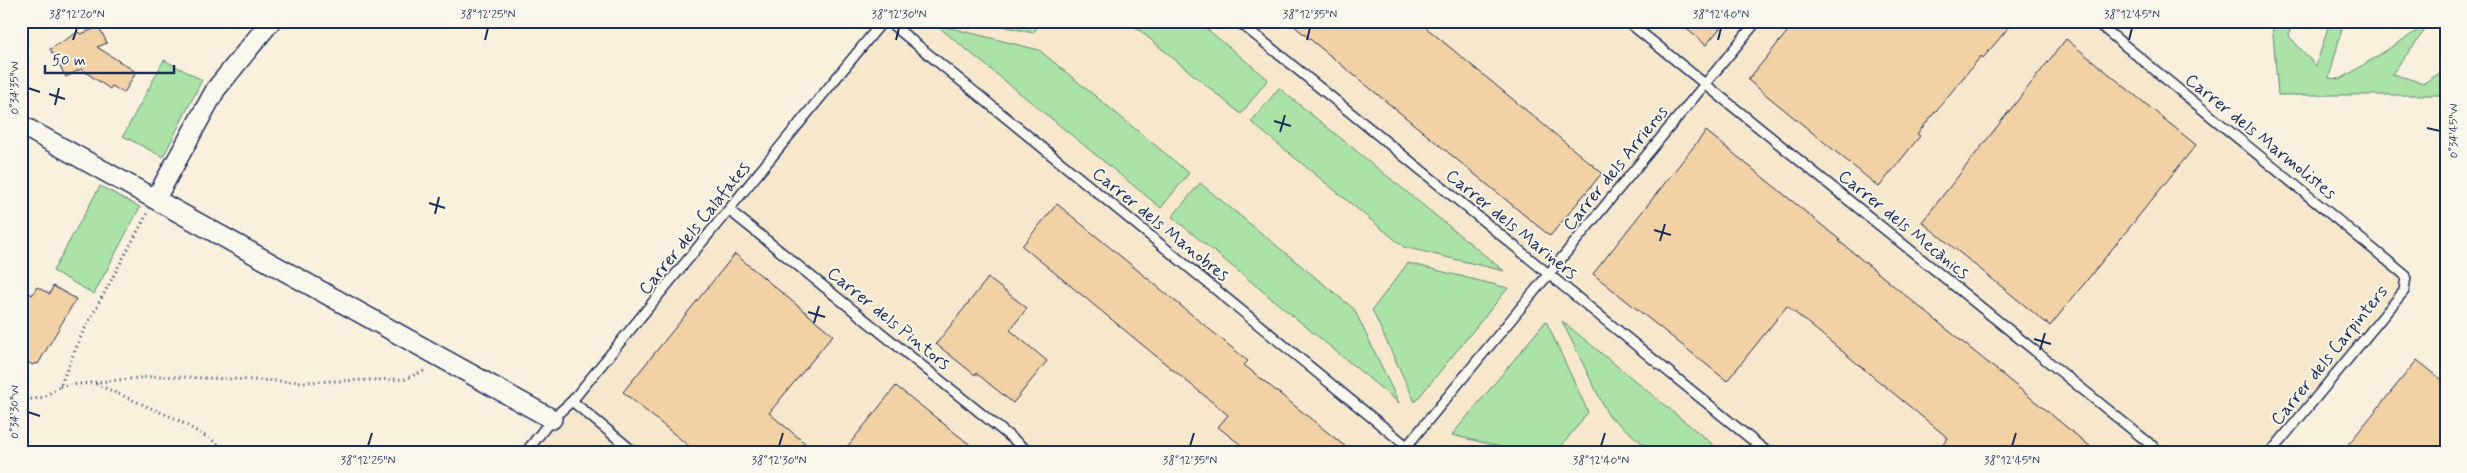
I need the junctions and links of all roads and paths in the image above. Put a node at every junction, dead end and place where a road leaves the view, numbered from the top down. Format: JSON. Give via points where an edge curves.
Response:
{"nodes":[{"id":1,"x":271,"y":21,"type":"edge"},
{"id":2,"x":883,"y":21,"type":"edge"},
{"id":3,"x":888,"y":21,"type":"edge"},
{"id":4,"x":1238,"y":21,"type":"edge"},
{"id":5,"x":1627,"y":21,"type":"edge"},
{"id":6,"x":1757,"y":21,"type":"edge"},
{"id":7,"x":2095,"y":21,"type":"edge"},
{"id":8,"x":1705,"y":84,"type":"junction"},
{"id":9,"x":21,"y":125,"type":"edge"},
{"id":10,"x":156,"y":198,"type":"junction"},
{"id":11,"x":729,"y":210,"type":"junction"},
{"id":12,"x":1548,"y":275,"type":"junction"},
{"id":13,"x":2406,"y":276,"type":"joint"},
{"id":14,"x":448,"y":360,"type":"junction"},
{"id":15,"x":95,"y":383,"type":"junction"},
{"id":16,"x":60,"y":386,"type":"junction"},
{"id":17,"x":21,"y":401,"type":"edge"},
{"id":18,"x":572,"y":401,"type":"junction"},
{"id":19,"x":552,"y":419,"type":"junction"},
{"id":20,"x":1408,"y":450,"type":"edge"},
{"id":21,"x":232,"y":452,"type":"edge"},
{"id":22,"x":526,"y":452,"type":"edge"},
{"id":23,"x":634,"y":452,"type":"edge"},
{"id":24,"x":1029,"y":452,"type":"edge"},
{"id":25,"x":1767,"y":452,"type":"edge"},
{"id":26,"x":2160,"y":452,"type":"edge"},
{"id":27,"x":2271,"y":452,"type":"edge"}],
"edges":[{"from":1,"to":10,"type":"street","via":[[216,90]]},
{"from":2,"to":11,"type":"lane","name":"Carrer dels Calafates"},
{"from":3,"to":20,"type":"lane","name":"Carrer dels Manobres"},
{"from":4,"to":12,"type":"lane","name":"Carrer dels Mariners"},
{"from":5,"to":8,"type":"lane","name":"Carrer dels Mecànics"},
{"from":6,"to":8,"type":"lane","name":"Carrer dels Arrieros"},
{"from":7,"to":13,"type":"lane","name":"Carrer dels Marmolistes"},
{"from":8,"to":12,"type":"lane","name":"Carrer dels Arrieros"},
{"from":8,"to":26,"type":"lane","name":"Carrer dels Mecànics"},
{"from":9,"to":10,"type":"street"},
{"from":10,"to":14,"type":"street"},
{"from":10,"to":16,"type":"path","via":[[81,336]]},
{"from":11,"to":18,"type":"lane","name":"Carrer dels Calafates"},
{"from":11,"to":24,"type":"lane","name":"Carrer dels Pintors"},
{"from":12,"to":20,"type":"lane","name":"Carrer dels Arrieros"},
{"from":12,"to":25,"type":"lane","name":"Carrer dels Mariners"},
{"from":13,"to":27,"type":"lane","name":"Carrer dels Carpinters","via":[[2404,291]]},
{"from":14,"to":15,"type":"path","via":[[405,379],[304,382],[158,376]]},
{"from":14,"to":19,"type":"street"},
{"from":15,"to":16,"type":"path"},
{"from":15,"to":21,"type":"path","via":[[176,419]]},
{"from":16,"to":17,"type":"path","via":[[44,397]]},
{"from":18,"to":19,"type":"lane","name":"Carrer dels Calafates"},
{"from":18,"to":23,"type":"lane"},
{"from":19,"to":22,"type":"lane","name":"Carrer dels Calafates"}]}
